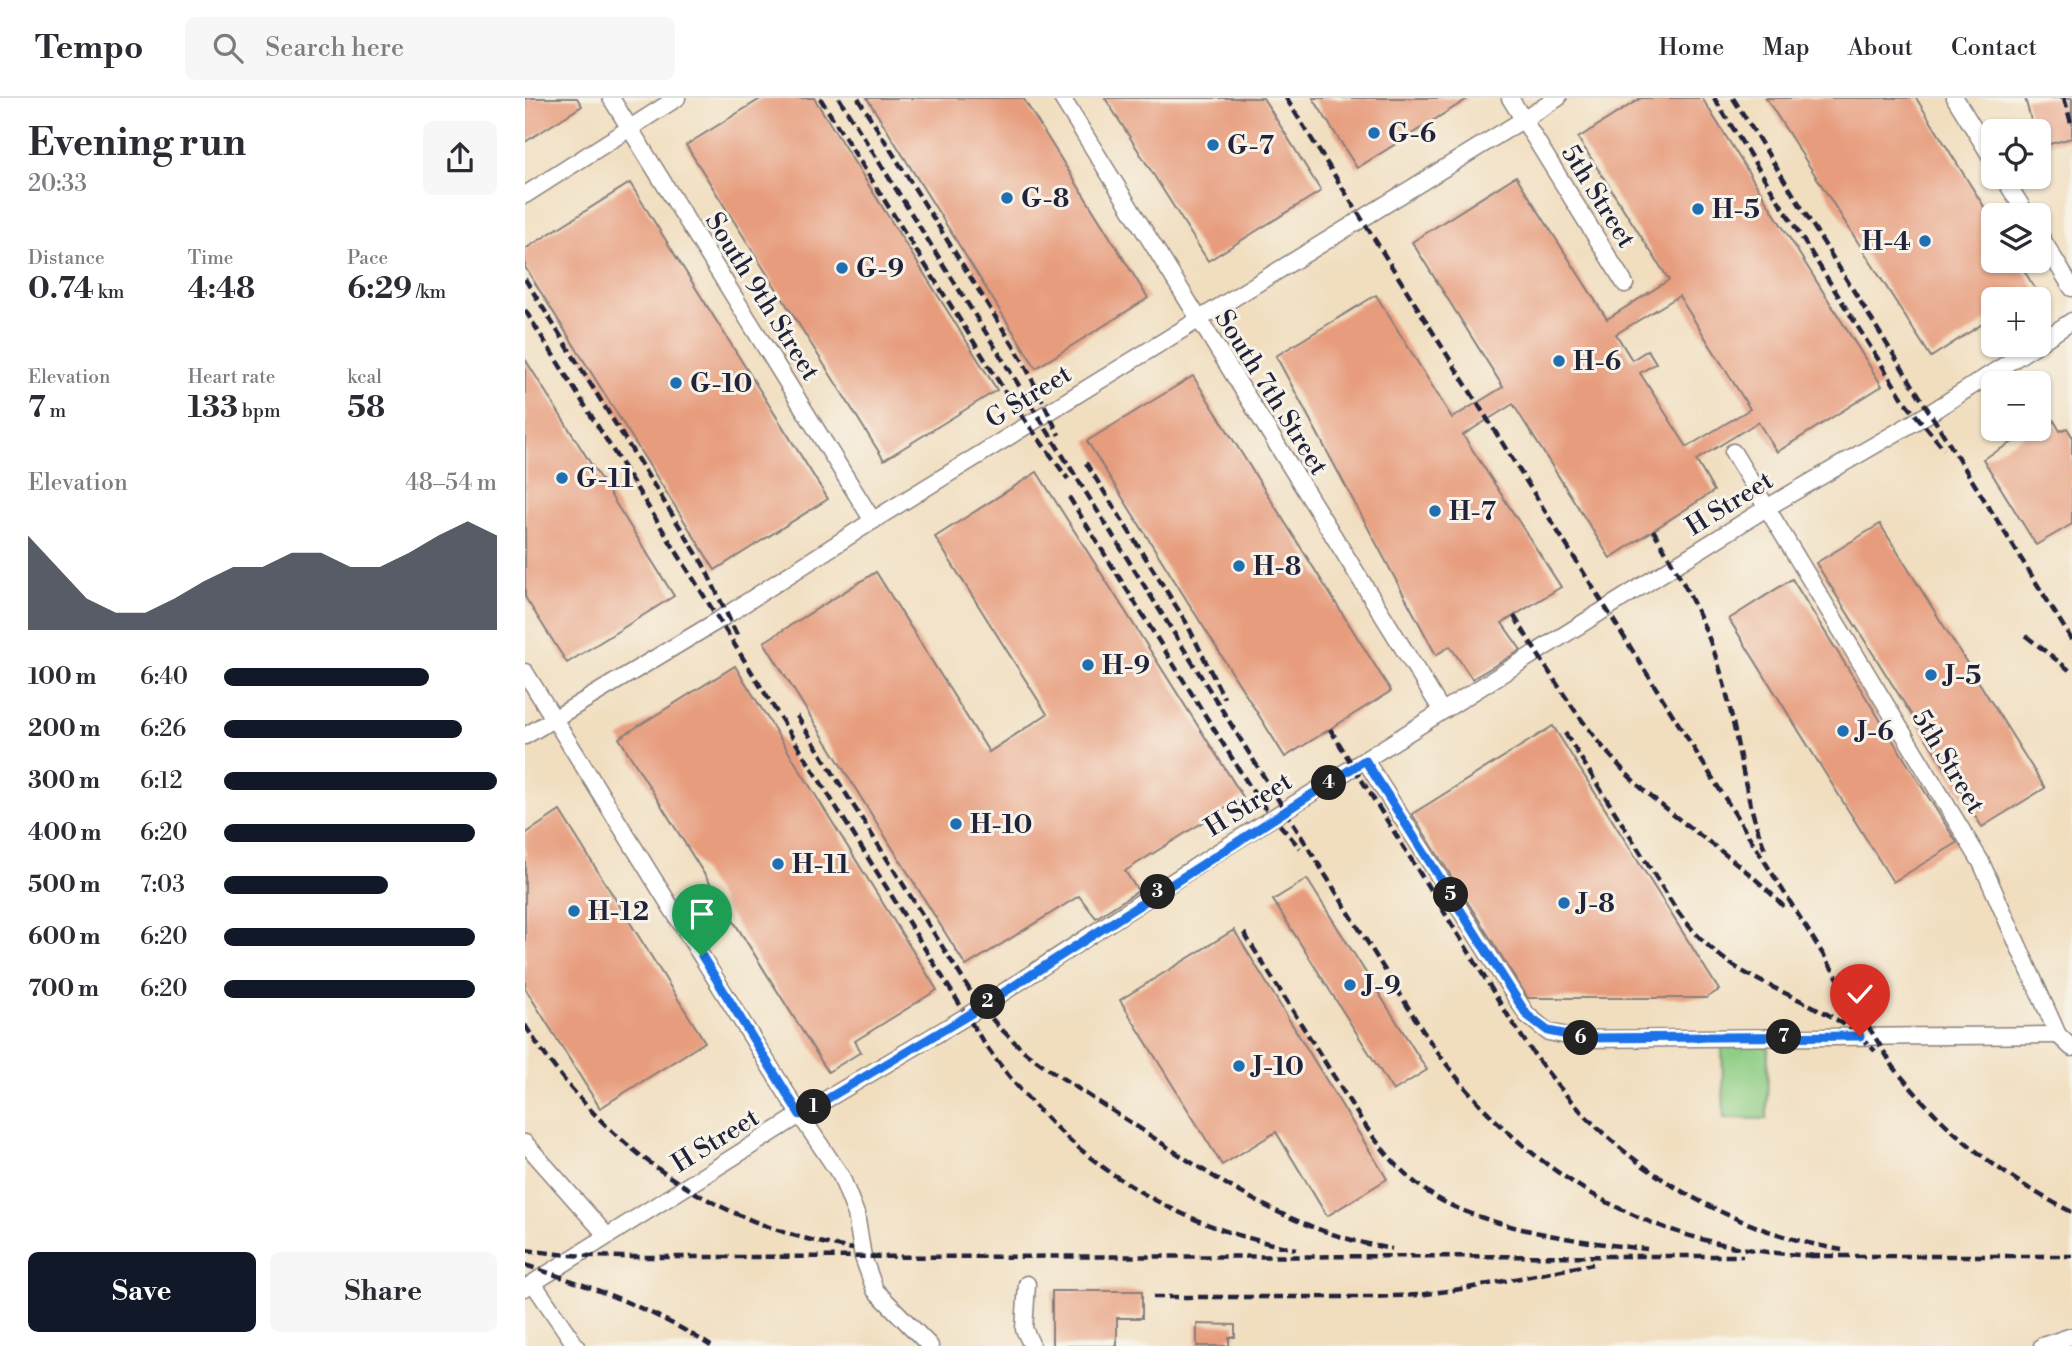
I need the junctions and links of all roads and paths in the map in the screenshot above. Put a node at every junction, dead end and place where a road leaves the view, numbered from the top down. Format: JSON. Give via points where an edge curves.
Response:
{"nodes":[{"id":1,"x":611,"y":98,"type":"edge"},
{"id":2,"x":677,"y":98,"type":"edge"},
{"id":3,"x":1062,"y":98,"type":"edge"},
{"id":4,"x":1510,"y":98,"type":"edge"},
{"id":5,"x":1558,"y":98,"type":"edge"},
{"id":6,"x":1955,"y":98,"type":"edge"},
{"id":7,"x":1523,"y":119,"type":"junction"},
{"id":8,"x":629,"y":127,"type":"junction"},
{"id":9,"x":1981,"y":140,"type":"edge"},
{"id":10,"x":525,"y":195,"type":"edge"},
{"id":11,"x":2051,"y":254,"type":"edge"},
{"id":12,"x":1625,"y":284,"type":"dead end"},
{"id":13,"x":2072,"y":288,"type":"edge"},
{"id":14,"x":1199,"y":319,"type":"junction"},
{"id":15,"x":2072,"y":321,"type":"edge"},
{"id":16,"x":2051,"y":335,"type":"edge"},
{"id":17,"x":2017,"y":357,"type":"edge"},
{"id":18,"x":1734,"y":452,"type":"dead end"},
{"id":19,"x":1768,"y":507,"type":"junction"},
{"id":20,"x":873,"y":521,"type":"junction"},
{"id":21,"x":525,"y":672,"type":"edge"},
{"id":22,"x":1442,"y":711,"type":"junction"},
{"id":23,"x":554,"y":718,"type":"junction"},
{"id":24,"x":525,"y":736,"type":"edge"},
{"id":25,"x":1365,"y":760,"type":"junction"},
{"id":26,"x":2058,"y":1035,"type":"junction"},
{"id":27,"x":2072,"y":1048,"type":"edge"},
{"id":28,"x":800,"y":1115,"type":"junction"},
{"id":29,"x":525,"y":1143,"type":"edge"},
{"id":30,"x":607,"y":1236,"type":"junction"},
{"id":31,"x":1027,"y":1284,"type":"dead end"},
{"id":32,"x":529,"y":1285,"type":"edge"},
{"id":33,"x":2072,"y":1336,"type":"edge"},
{"id":34,"x":576,"y":1346,"type":"edge"},
{"id":35,"x":930,"y":1346,"type":"edge"},
{"id":36,"x":1032,"y":1346,"type":"edge"},
{"id":37,"x":2042,"y":1346,"type":"edge"}],
"edges":[{"from":1,"to":8,"type":"lane","name":"South 9th Street"},
{"from":2,"to":8,"type":"lane"},
{"from":3,"to":14,"type":"lane","name":"South 7th Street"},
{"from":4,"to":7,"type":"lane","name":"5th Street"},
{"from":5,"to":7,"type":"lane","name":"G Street"},
{"from":6,"to":9,"type":"lane"},
{"from":7,"to":12,"type":"lane","name":"5th Street"},
{"from":7,"to":14,"type":"lane","name":"G Street"},
{"from":8,"to":10,"type":"lane"},
{"from":8,"to":20,"type":"lane","name":"South 9th Street"},
{"from":11,"to":13,"type":"lane"},
{"from":14,"to":20,"type":"lane","name":"G Street"},
{"from":14,"to":22,"type":"lane","name":"South 7th Street"},
{"from":15,"to":16,"type":"lane","name":"H Street"},
{"from":17,"to":19,"type":"lane","name":"H Street"},
{"from":18,"to":19,"type":"lane","name":"5th Street"},
{"from":19,"to":22,"type":"lane","name":"H Street"},
{"from":19,"to":26,"type":"lane","name":"5th Street","via":[[1981,862]]},
{"from":20,"to":23,"type":"lane","name":"G Street"},
{"from":21,"to":23,"type":"lane"},
{"from":22,"to":25,"type":"lane","name":"H Street"},
{"from":23,"to":24,"type":"lane","name":"G Street"},
{"from":23,"to":28,"type":"lane"},
{"from":25,"to":26,"type":"lane","via":[[1527,1015],[1548,1031],[1583,1038]]},
{"from":25,"to":28,"type":"lane","name":"H Street","via":[[967,1016]]},
{"from":26,"to":27,"type":"lane","name":"5th Street"},
{"from":28,"to":30,"type":"lane","name":"H Street"},
{"from":28,"to":35,"type":"lane","via":[[841,1176],[856,1214],[875,1290]]},
{"from":29,"to":30,"type":"lane"},
{"from":30,"to":32,"type":"lane","name":"H Street"},
{"from":31,"to":36,"type":"lane","via":[[1024,1329]]},
{"from":32,"to":34,"type":"lane"},
{"from":33,"to":37,"type":"lane"}]}
